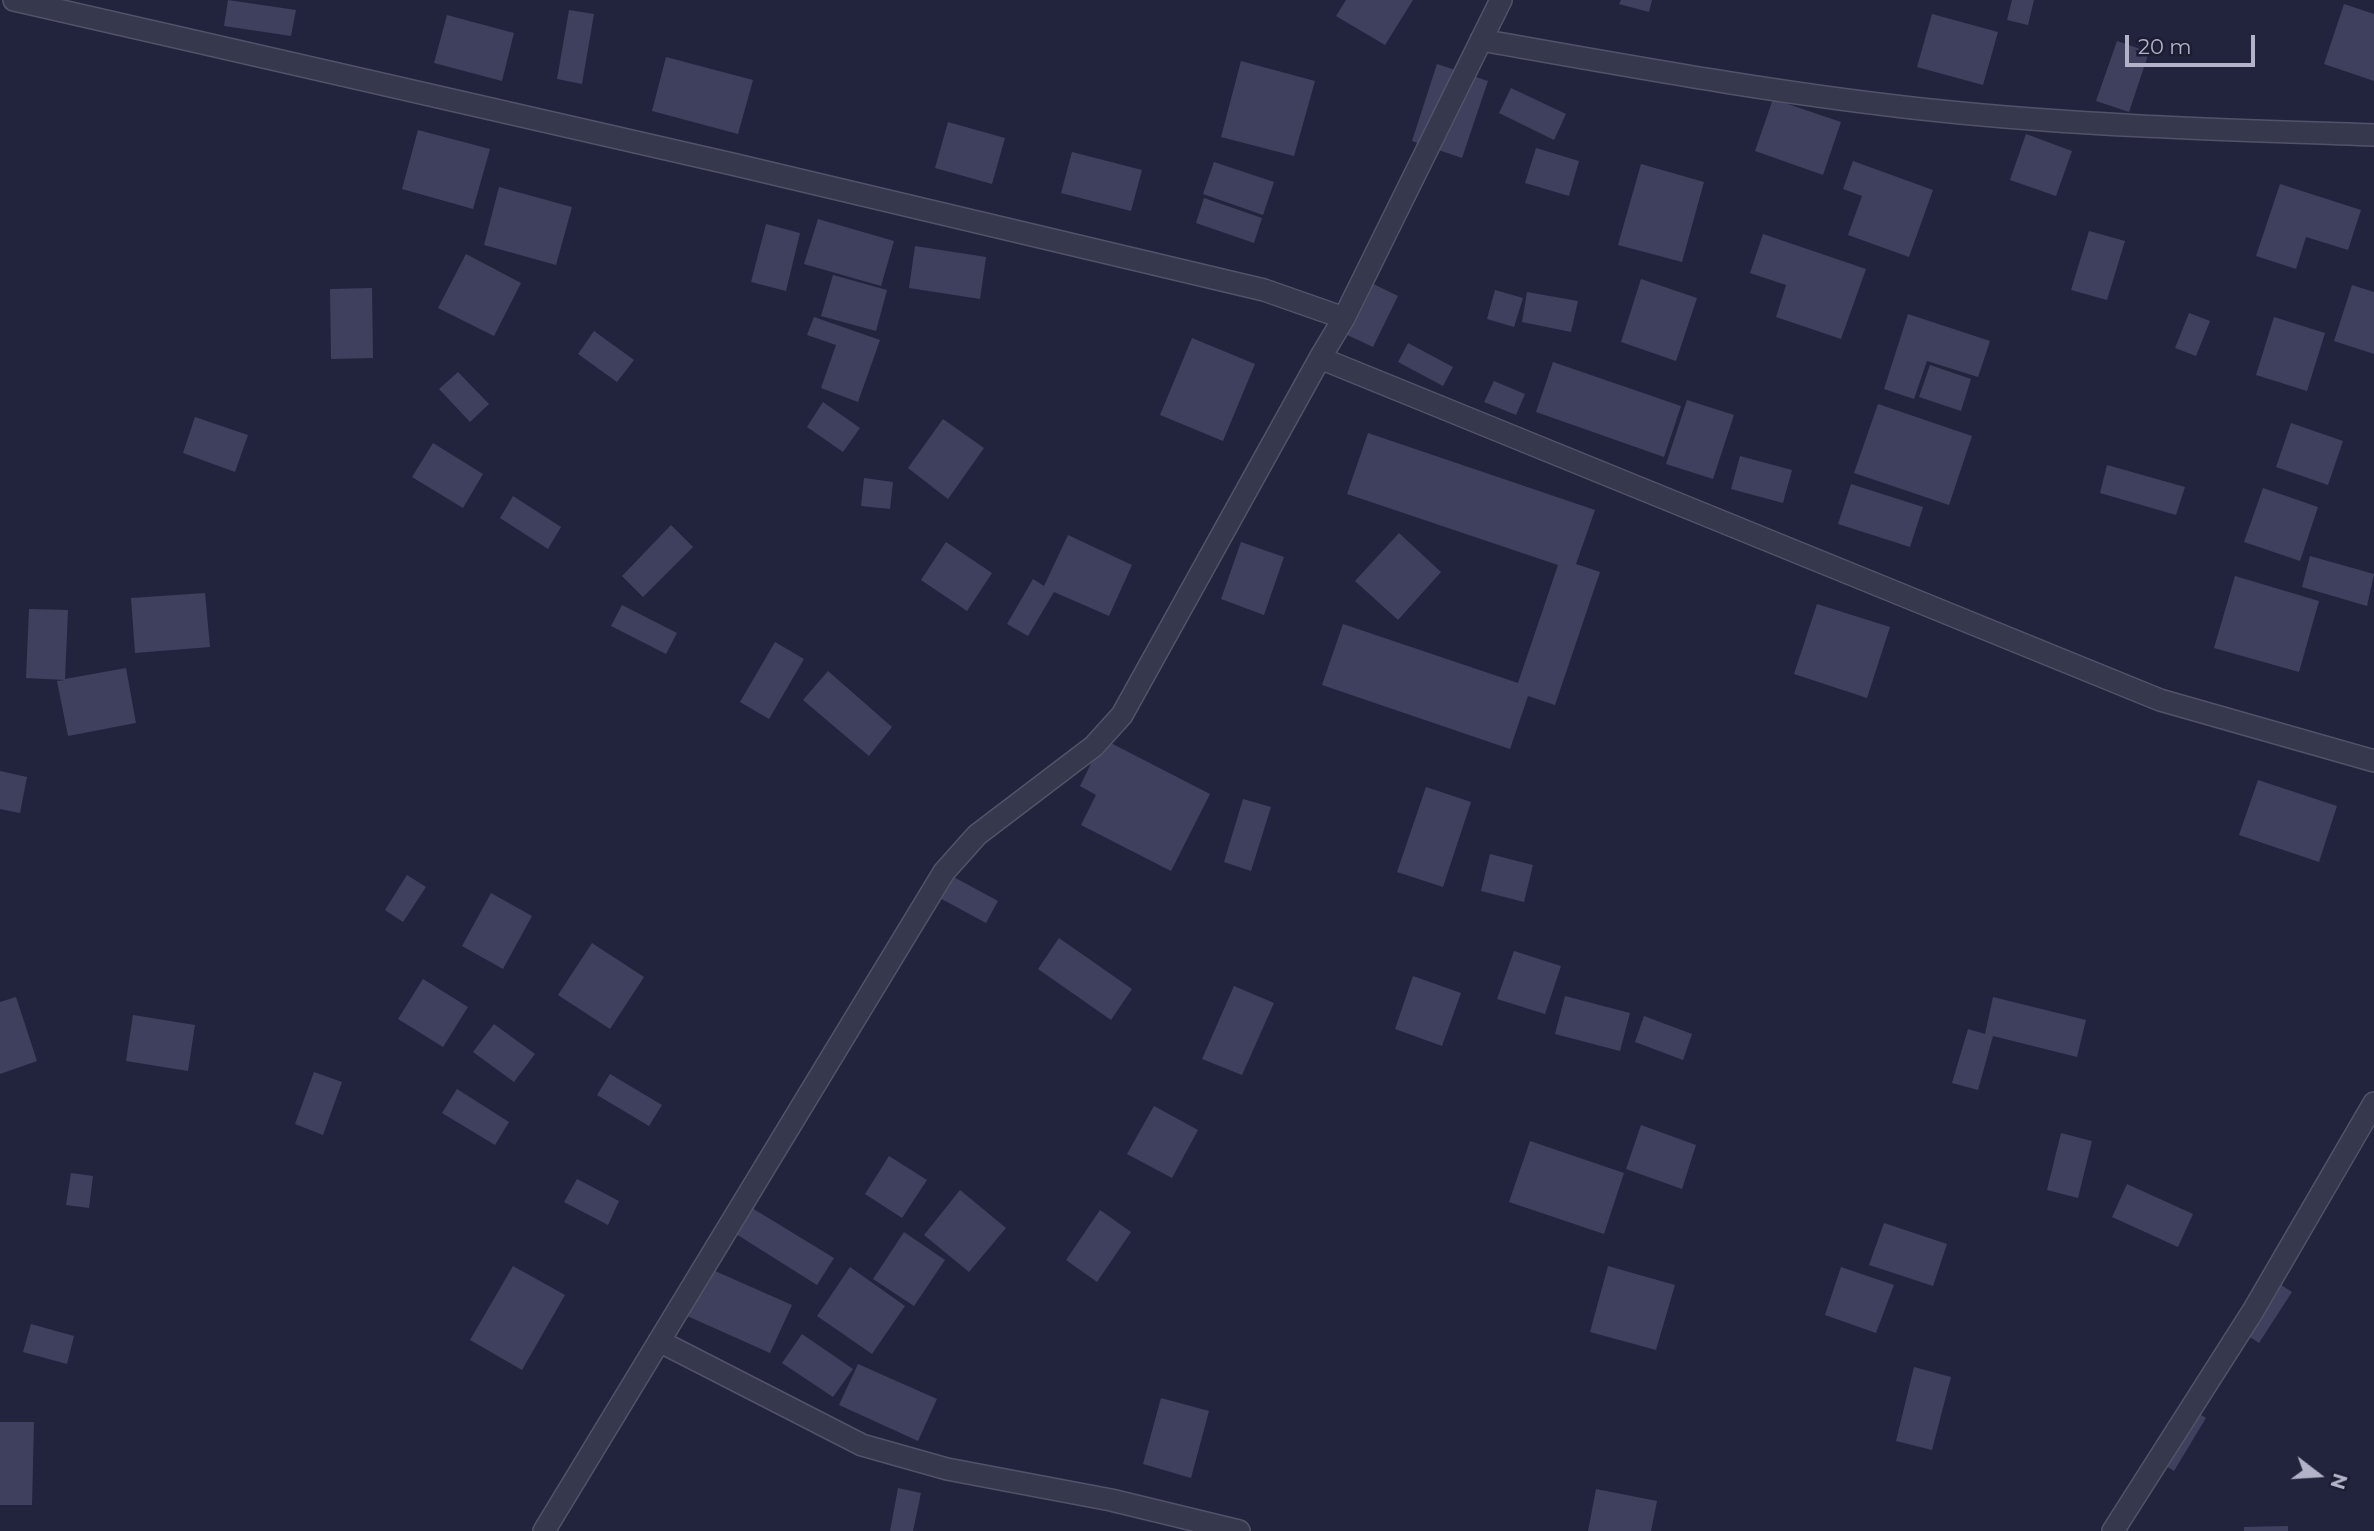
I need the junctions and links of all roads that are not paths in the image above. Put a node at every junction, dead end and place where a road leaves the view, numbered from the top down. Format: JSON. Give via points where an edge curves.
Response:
{"nodes":[{"id":1,"x":14,"y":0,"type":"edge"},
{"id":2,"x":1500,"y":0,"type":"edge"},
{"id":3,"x":1481,"y":40,"type":"junction"},
{"id":4,"x":2374,"y":135,"type":"edge"},
{"id":5,"x":1344,"y":318,"type":"junction"},
{"id":6,"x":1320,"y":358,"type":"junction"},
{"id":7,"x":2374,"y":761,"type":"edge"},
{"id":8,"x":2374,"y":1103,"type":"edge"},
{"id":9,"x":659,"y":1341,"type":"junction"},
{"id":10,"x":544,"y":1531,"type":"edge"},
{"id":11,"x":1239,"y":1531,"type":"edge"},
{"id":12,"x":2113,"y":1531,"type":"edge"}],
"edges":[{"from":1,"to":5,"type":"street","via":[[1264,290]]},
{"from":2,"to":3,"type":"street"},
{"from":3,"to":4,"type":"street","via":[[1746,86],[1941,111],[2174,128]]},
{"from":3,"to":5,"type":"street"},
{"from":5,"to":6,"type":"street"},
{"from":6,"to":7,"type":"street","via":[[2160,700]]},
{"from":6,"to":9,"type":"street","via":[[1122,715],[1094,746],[977,835],[944,872]]},
{"from":8,"to":12,"type":"street","via":[[2253,1311]]},
{"from":9,"to":10,"type":"street"},
{"from":9,"to":11,"type":"street","via":[[862,1445],[947,1469],[1111,1500]]}]}
